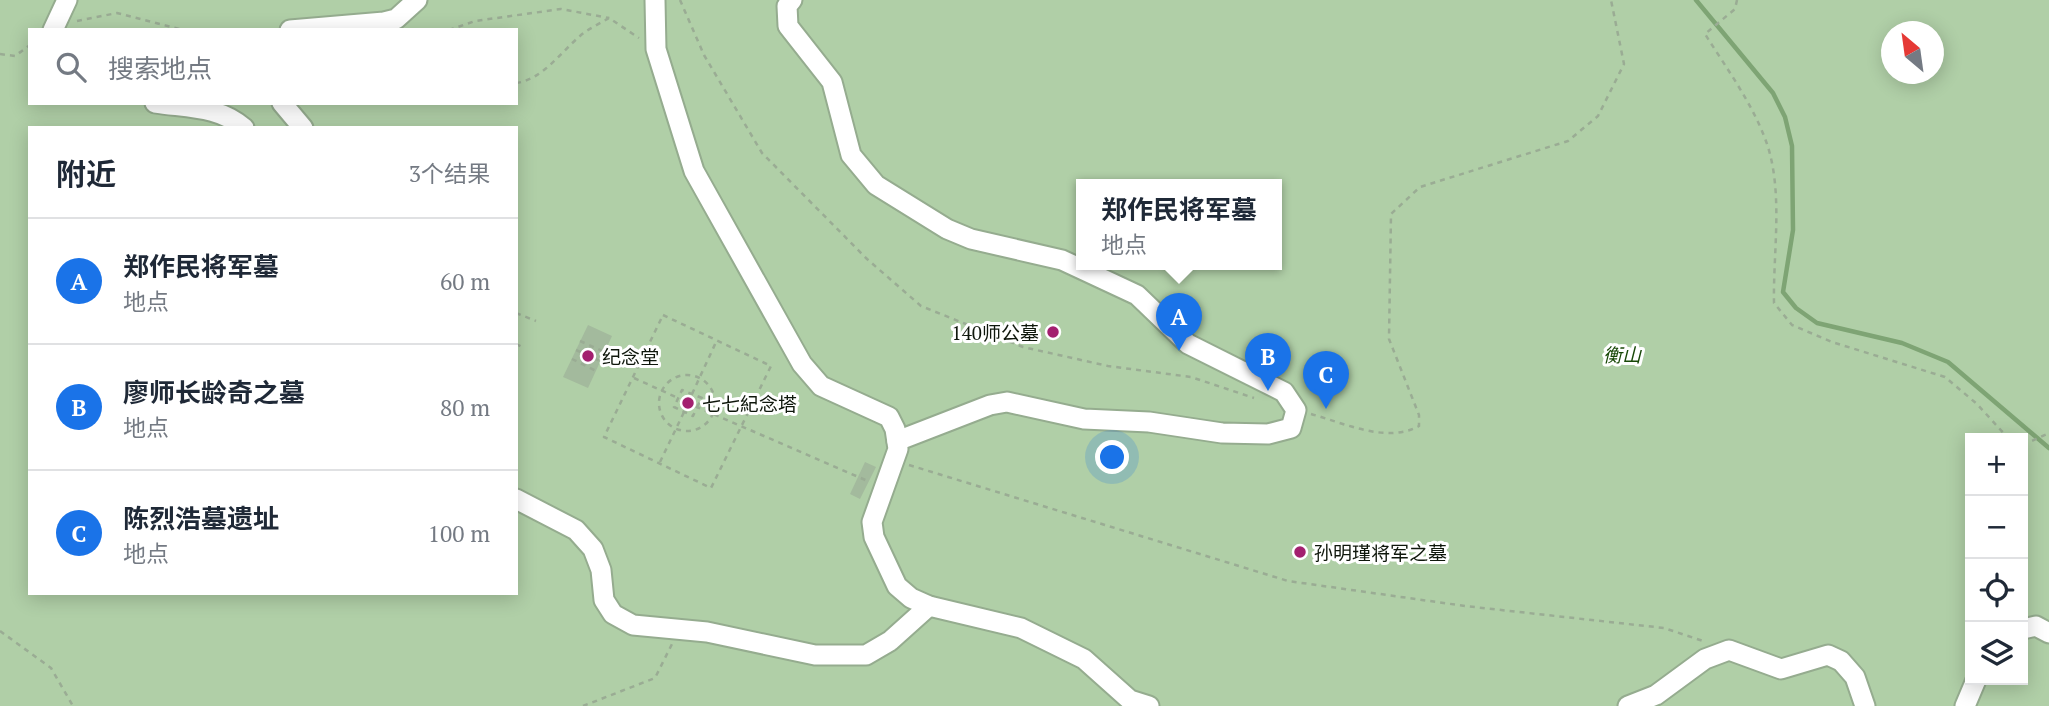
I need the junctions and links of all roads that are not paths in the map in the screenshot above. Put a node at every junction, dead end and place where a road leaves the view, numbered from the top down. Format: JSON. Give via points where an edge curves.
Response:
{"nodes":[{"id":1,"x":67,"y":0,"type":"edge"},
{"id":2,"x":417,"y":0,"type":"edge"},
{"id":3,"x":655,"y":0,"type":"edge"},
{"id":4,"x":792,"y":0,"type":"edge"},
{"id":5,"x":54,"y":28,"type":"edge"},
{"id":6,"x":314,"y":28,"type":"edge"},
{"id":7,"x":172,"y":105,"type":"edge"},
{"id":8,"x":284,"y":105,"type":"edge"},
{"id":9,"x":242,"y":126,"type":"edge"},
{"id":10,"x":301,"y":126,"type":"edge"},
{"id":11,"x":1076,"y":267,"type":"edge"},
{"id":12,"x":1083,"y":270,"type":"edge"},
{"id":13,"x":896,"y":451,"type":"junction"},
{"id":14,"x":518,"y":500,"type":"edge"},
{"id":15,"x":929,"y":606,"type":"junction"},
{"id":16,"x":2028,"y":628,"type":"edge"},
{"id":17,"x":2049,"y":633,"type":"edge"},
{"id":18,"x":1974,"y":685,"type":"edge"},
{"id":19,"x":1149,"y":706,"type":"edge"},
{"id":20,"x":1628,"y":706,"type":"edge"},
{"id":21,"x":1866,"y":706,"type":"edge"},
{"id":22,"x":1965,"y":706,"type":"edge"}],
"edges":[{"from":1,"to":5,"type":"street"},
{"from":2,"to":6,"type":"street","via":[[396,19]]},
{"from":3,"to":13,"type":"street","via":[[656,49],[694,171],[802,364],[821,386],[889,417]]},
{"from":4,"to":11,"type":"street","via":[[788,26],[832,82],[851,155],[876,185],[971,239]]},
{"from":7,"to":9,"type":"street","via":[[215,110]]},
{"from":8,"to":10,"type":"street"},
{"from":12,"to":13,"type":"street","via":[[1137,295],[1188,344],[1284,392],[1296,410],[1291,428],[1268,434],[1222,433],[1149,422],[1084,419],[1007,402],[990,405]]},
{"from":13,"to":15,"type":"street","via":[[872,523],[874,537],[897,586]]},
{"from":14,"to":15,"type":"street","via":[[576,530],[593,549],[604,600],[613,614],[633,625],[743,639],[815,656],[866,655],[890,641]]},
{"from":15,"to":19,"type":"street","via":[[1021,628],[1084,659],[1130,700]]},
{"from":16,"to":17,"type":"street","via":[[2036,626]]},
{"from":18,"to":22,"type":"street"},
{"from":20,"to":21,"type":"street","via":[[1657,695],[1705,659],[1729,650],[1781,669],[1828,655],[1841,661],[1855,677]]}]}
